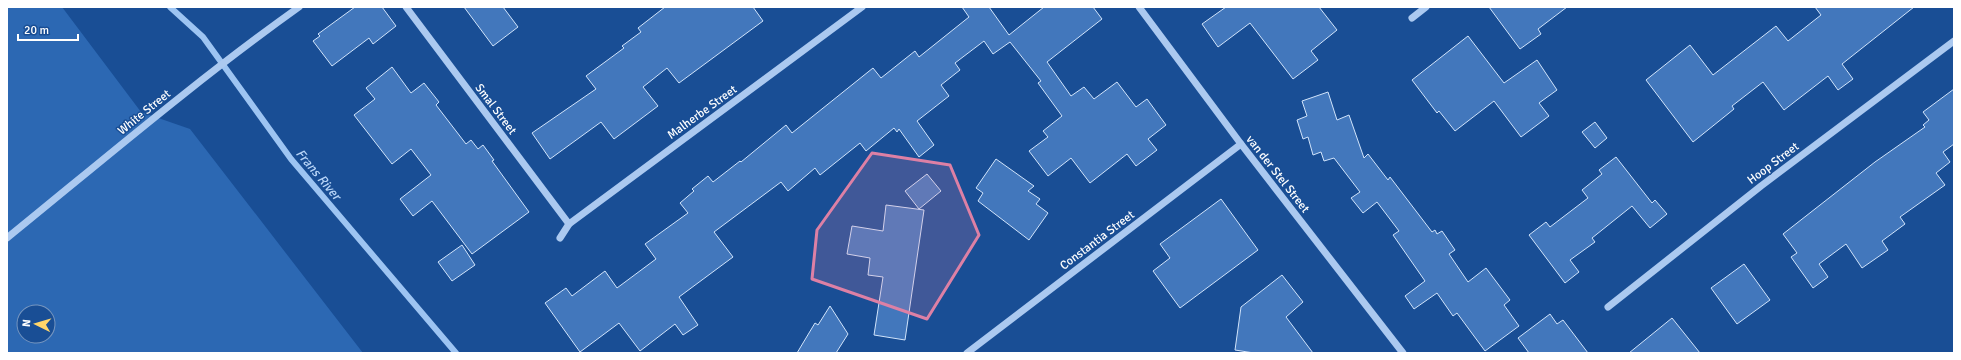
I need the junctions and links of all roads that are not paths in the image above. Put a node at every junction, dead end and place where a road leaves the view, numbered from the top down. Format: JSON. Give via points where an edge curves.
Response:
{"nodes":[{"id":1,"x":299,"y":7,"type":"edge"},
{"id":2,"x":406,"y":7,"type":"edge"},
{"id":3,"x":862,"y":7,"type":"edge"},
{"id":4,"x":1138,"y":7,"type":"edge"},
{"id":5,"x":1426,"y":7,"type":"edge"},
{"id":6,"x":1412,"y":18,"type":"dead end"},
{"id":7,"x":1954,"y":41,"type":"edge"},
{"id":8,"x":1241,"y":144,"type":"junction"},
{"id":9,"x":569,"y":224,"type":"junction"},
{"id":10,"x":7,"y":238,"type":"edge"},
{"id":11,"x":560,"y":238,"type":"dead end"},
{"id":12,"x":1608,"y":307,"type":"dead end"},
{"id":13,"x":967,"y":353,"type":"edge"},
{"id":14,"x":1403,"y":353,"type":"edge"}],
"edges":[{"from":1,"to":10,"type":"street","name":"White Street","via":[[240,48]]},
{"from":2,"to":9,"type":"street","name":"Smal Street"},
{"from":3,"to":9,"type":"street","name":"Malherbe Street"},
{"from":4,"to":8,"type":"street","name":"van der Stel Street"},
{"from":5,"to":6,"type":"street"},
{"from":7,"to":12,"type":"street","name":"Hoop Street","via":[[1761,186]]},
{"from":8,"to":13,"type":"street","name":"Constantia Street"},
{"from":8,"to":14,"type":"street","name":"van der Stel Street"},
{"from":9,"to":11,"type":"street","name":"Malherbe Street"}]}
